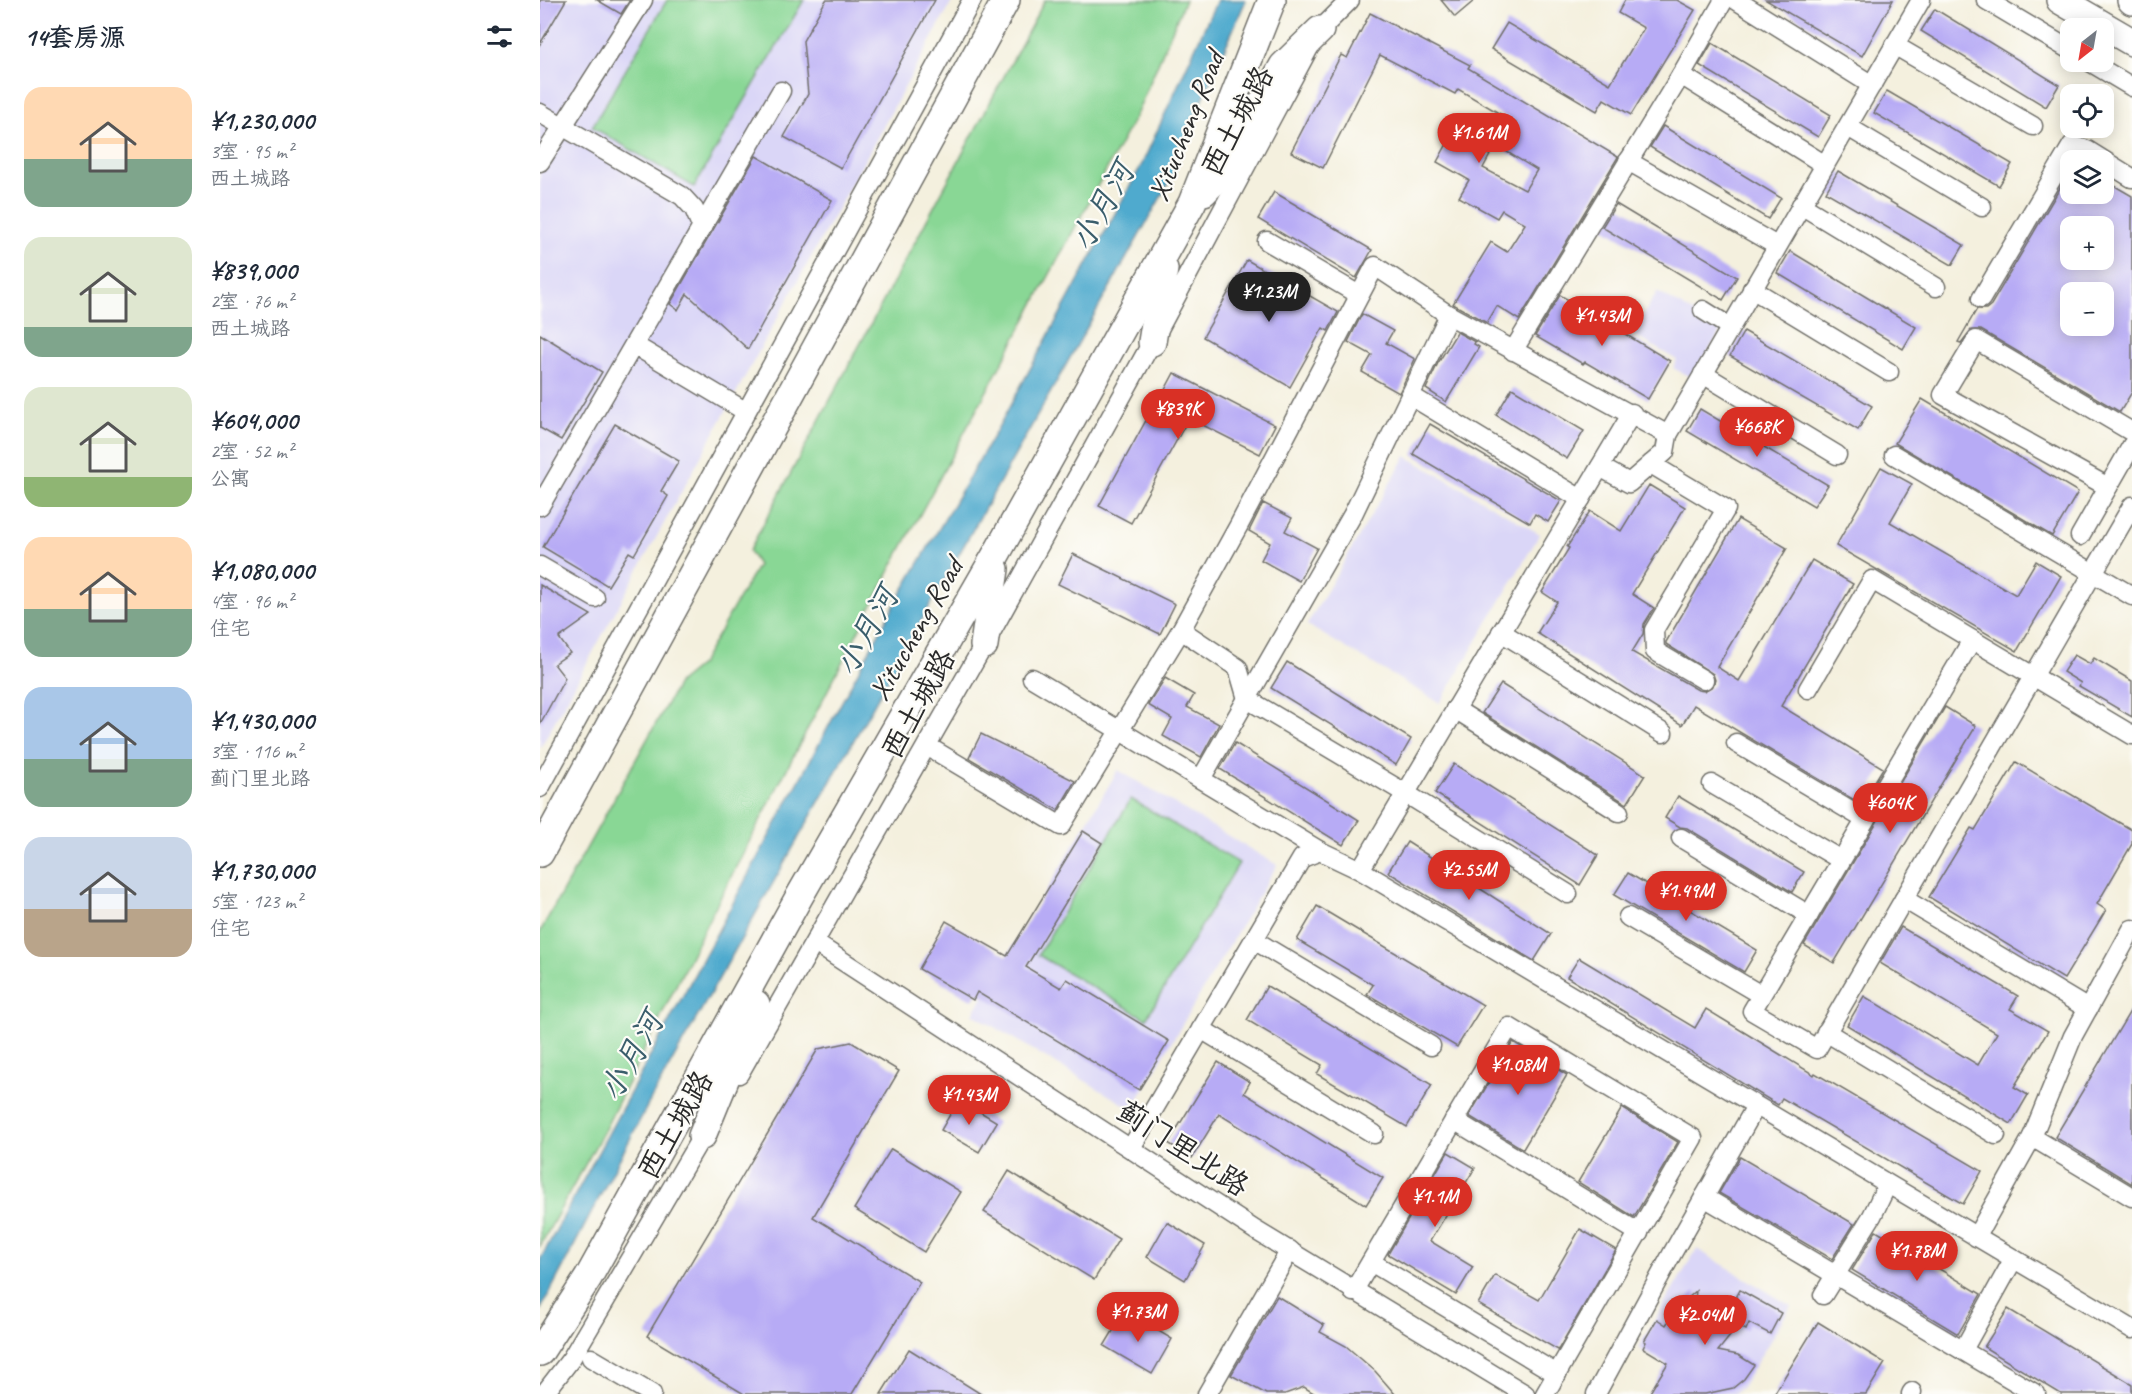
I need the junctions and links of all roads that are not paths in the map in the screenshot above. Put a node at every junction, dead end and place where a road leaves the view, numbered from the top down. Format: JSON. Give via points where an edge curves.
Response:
{"nodes":[{"id":1,"x":643,"y":0,"type":"edge"},
{"id":2,"x":972,"y":0,"type":"edge"},
{"id":3,"x":1006,"y":0,"type":"edge"},
{"id":4,"x":1272,"y":0,"type":"edge"},
{"id":5,"x":1350,"y":0,"type":"edge"},
{"id":6,"x":1724,"y":0,"type":"edge"},
{"id":7,"x":1736,"y":0,"type":"edge"},
{"id":8,"x":1921,"y":0,"type":"edge"},
{"id":9,"x":1986,"y":0,"type":"edge"},
{"id":10,"x":2049,"y":0,"type":"edge"},
{"id":11,"x":2060,"y":0,"type":"edge"},
{"id":12,"x":2087,"y":18,"type":"edge"},
{"id":13,"x":2090,"y":18,"type":"edge"},
{"id":14,"x":1320,"y":30,"type":"junction"},
{"id":15,"x":2114,"y":32,"type":"edge"},
{"id":16,"x":2132,"y":42,"type":"edge"},
{"id":17,"x":2060,"y":44,"type":"edge"},
{"id":18,"x":1894,"y":45,"type":"junction"},
{"id":19,"x":2107,"y":72,"type":"edge"},
{"id":20,"x":1681,"y":75,"type":"junction"},
{"id":21,"x":1872,"y":85,"type":"junction"},
{"id":22,"x":2132,"y":87,"type":"edge"},
{"id":23,"x":781,"y":91,"type":"dead end"},
{"id":24,"x":540,"y":113,"type":"edge"},
{"id":25,"x":562,"y":126,"type":"junction"},
{"id":26,"x":2033,"y":126,"type":"dead end"},
{"id":27,"x":1848,"y":127,"type":"junction"},
{"id":28,"x":1628,"y":161,"type":"junction"},
{"id":29,"x":540,"y":162,"type":"edge"},
{"id":30,"x":1825,"y":165,"type":"junction"},
{"id":31,"x":2132,"y":178,"type":"edge"},
{"id":32,"x":1192,"y":203,"type":"junction"},
{"id":33,"x":1801,"y":205,"type":"junction"},
{"id":34,"x":1982,"y":207,"type":"dead end"},
{"id":35,"x":702,"y":228,"type":"junction"},
{"id":36,"x":1267,"y":241,"type":"dead end"},
{"id":37,"x":1777,"y":246,"type":"junction"},
{"id":38,"x":1167,"y":250,"type":"junction"},
{"id":39,"x":1936,"y":287,"type":"dead end"},
{"id":40,"x":1752,"y":289,"type":"junction"},
{"id":41,"x":1359,"y":295,"type":"junction"},
{"id":42,"x":1981,"y":299,"type":"dead end"},
{"id":43,"x":1703,"y":310,"type":"dead end"},
{"id":44,"x":1449,"y":315,"type":"junction"},
{"id":45,"x":1730,"y":327,"type":"junction"},
{"id":46,"x":1152,"y":342,"type":"junction"},
{"id":47,"x":634,"y":345,"type":"junction"},
{"id":48,"x":1513,"y":351,"type":"junction"},
{"id":49,"x":1889,"y":372,"type":"dead end"},
{"id":50,"x":1703,"y":374,"type":"junction"},
{"id":51,"x":1411,"y":396,"type":"junction"},
{"id":52,"x":746,"y":411,"type":"junction"},
{"id":53,"x":1632,"y":413,"type":"junction"},
{"id":54,"x":2132,"y":432,"type":"edge"},
{"id":55,"x":1668,"y":435,"type":"junction"},
{"id":56,"x":2132,"y":445,"type":"edge"},
{"id":57,"x":1837,"y":455,"type":"dead end"},
{"id":58,"x":1893,"y":455,"type":"dead end"},
{"id":59,"x":1651,"y":464,"type":"junction"},
{"id":60,"x":1600,"y":466,"type":"junction"},
{"id":61,"x":2108,"y":487,"type":"junction"},
{"id":62,"x":1581,"y":499,"type":"junction"},
{"id":63,"x":541,"y":503,"type":"edge"},
{"id":64,"x":2132,"y":506,"type":"edge"},
{"id":65,"x":2080,"y":536,"type":"dead end"},
{"id":66,"x":997,"y":553,"type":"junction"},
{"id":67,"x":540,"y":566,"type":"edge"},
{"id":68,"x":2093,"y":573,"type":"junction"},
{"id":69,"x":2132,"y":596,"type":"edge"},
{"id":70,"x":595,"y":598,"type":"dead end"},
{"id":71,"x":1181,"y":630,"type":"junction"},
{"id":72,"x":1501,"y":632,"type":"junction"},
{"id":73,"x":1972,"y":640,"type":"junction"},
{"id":74,"x":984,"y":645,"type":"junction"},
{"id":75,"x":2033,"y":677,"type":"junction"},
{"id":76,"x":1032,"y":678,"type":"dead end"},
{"id":77,"x":1704,"y":680,"type":"dead end"},
{"id":78,"x":1808,"y":689,"type":"dead end"},
{"id":79,"x":1247,"y":699,"type":"junction"},
{"id":80,"x":1455,"y":709,"type":"junction"},
{"id":81,"x":1119,"y":729,"type":"junction"},
{"id":82,"x":1663,"y":733,"type":"dead end"},
{"id":83,"x":2132,"y":735,"type":"edge"},
{"id":84,"x":1736,"y":743,"type":"dead end"},
{"id":85,"x":927,"y":746,"type":"junction"},
{"id":86,"x":1201,"y":779,"type":"junction"},
{"id":87,"x":1712,"y":784,"type":"dead end"},
{"id":88,"x":540,"y":788,"type":"edge"},
{"id":89,"x":1405,"y":793,"type":"junction"},
{"id":90,"x":1619,"y":812,"type":"dead end"},
{"id":91,"x":1864,"y":819,"type":"junction"},
{"id":92,"x":1681,"y":838,"type":"dead end"},
{"id":93,"x":1320,"y":851,"type":"junction"},
{"id":94,"x":540,"y":853,"type":"edge"},
{"id":95,"x":1841,"y":860,"type":"junction"},
{"id":96,"x":1360,"y":870,"type":"junction"},
{"id":97,"x":1568,"y":894,"type":"dead end"},
{"id":98,"x":799,"y":897,"type":"junction"},
{"id":99,"x":1904,"y":899,"type":"junction"},
{"id":100,"x":1809,"y":915,"type":"junction"},
{"id":101,"x":1628,"y":917,"type":"dead end"},
{"id":102,"x":2132,"y":929,"type":"edge"},
{"id":103,"x":1254,"y":940,"type":"junction"},
{"id":104,"x":815,"y":943,"type":"junction"},
{"id":105,"x":1761,"y":995,"type":"junction"},
{"id":106,"x":2088,"y":1009,"type":"junction"},
{"id":107,"x":1202,"y":1029,"type":"junction"},
{"id":108,"x":1826,"y":1032,"type":"junction"},
{"id":109,"x":1431,"y":1046,"type":"dead end"},
{"id":110,"x":1756,"y":1106,"type":"junction"},
{"id":111,"x":1454,"y":1120,"type":"junction"},
{"id":112,"x":1374,"y":1134,"type":"dead end"},
{"id":113,"x":1996,"y":1135,"type":"dead end"},
{"id":114,"x":702,"y":1136,"type":"junction"},
{"id":115,"x":2032,"y":1137,"type":"junction"},
{"id":116,"x":1131,"y":1148,"type":"junction"},
{"id":117,"x":1887,"y":1185,"type":"junction"},
{"id":118,"x":1704,"y":1197,"type":"junction"},
{"id":119,"x":2132,"y":1197,"type":"edge"},
{"id":120,"x":1639,"y":1233,"type":"junction"},
{"id":121,"x":1976,"y":1237,"type":"junction"},
{"id":122,"x":1290,"y":1250,"type":"junction"},
{"id":123,"x":2013,"y":1260,"type":"junction"},
{"id":124,"x":1371,"y":1262,"type":"junction"},
{"id":125,"x":1836,"y":1276,"type":"junction"},
{"id":126,"x":1353,"y":1292,"type":"dead end"},
{"id":127,"x":1823,"y":1295,"type":"dead end"},
{"id":128,"x":2132,"y":1329,"type":"edge"},
{"id":129,"x":1963,"y":1350,"type":"junction"},
{"id":130,"x":540,"y":1352,"type":"edge"},
{"id":131,"x":591,"y":1358,"type":"dead end"},
{"id":132,"x":1557,"y":1374,"type":"junction"},
{"id":133,"x":544,"y":1394,"type":"edge"},
{"id":134,"x":652,"y":1394,"type":"edge"},
{"id":135,"x":1207,"y":1394,"type":"edge"},
{"id":136,"x":1525,"y":1394,"type":"edge"},
{"id":137,"x":1545,"y":1394,"type":"edge"},
{"id":138,"x":1596,"y":1394,"type":"edge"},
{"id":139,"x":2036,"y":1394,"type":"edge"}],
"edges":[{"from":1,"to":25,"type":"street"},
{"from":2,"to":52,"type":"street"},
{"from":3,"to":94,"type":"highway"},
{"from":4,"to":32,"type":"highway","name":"Xitucheng Road"},
{"from":5,"to":14,"type":"street","name":"西土城路"},
{"from":6,"to":20,"type":"street"},
{"from":7,"to":21,"type":"street"},
{"from":8,"to":18,"type":"street"},
{"from":9,"to":17,"type":"street"},
{"from":10,"to":12,"type":"highway"},
{"from":11,"to":13,"type":"highway"},
{"from":14,"to":32,"type":"highway","via":[[1283,66],[1225,170]]},
{"from":14,"to":46,"type":"street","name":"西土城路"},
{"from":15,"to":16,"type":"highway"},
{"from":18,"to":21,"type":"street"},
{"from":18,"to":26,"type":"street"},
{"from":19,"to":22,"type":"street"},
{"from":20,"to":28,"type":"street"},
{"from":20,"to":30,"type":"street"},
{"from":21,"to":27,"type":"street"},
{"from":23,"to":35,"type":"street"},
{"from":24,"to":25,"type":"street"},
{"from":25,"to":29,"type":"street"},
{"from":25,"to":35,"type":"street","via":[[682,196],[694,209]]},
{"from":27,"to":30,"type":"street"},
{"from":27,"to":34,"type":"street"},
{"from":28,"to":37,"type":"street"},
{"from":28,"to":48,"type":"street"},
{"from":30,"to":33,"type":"street"},
{"from":31,"to":42,"type":"street","via":[[2072,144]]},
{"from":32,"to":38,"type":"highway","name":"Xitucheng Road"},
{"from":33,"to":37,"type":"street"},
{"from":33,"to":39,"type":"street"},
{"from":35,"to":47,"type":"street"},
{"from":36,"to":41,"type":"street"},
{"from":37,"to":40,"type":"street"},
{"from":38,"to":46,"type":"highway"},
{"from":38,"to":66,"type":"highway","name":"Xitucheng Road"},
{"from":40,"to":45,"type":"street"},
{"from":40,"to":49,"type":"street"},
{"from":41,"to":44,"type":"street","via":[[1375,266]]},
{"from":41,"to":71,"type":"street"},
{"from":43,"to":45,"type":"street"},
{"from":44,"to":48,"type":"street"},
{"from":44,"to":51,"type":"street"},
{"from":45,"to":50,"type":"street"},
{"from":46,"to":74,"type":"street","name":"西土城路"},
{"from":47,"to":52,"type":"street"},
{"from":47,"to":63,"type":"street"},
{"from":48,"to":53,"type":"street"},
{"from":50,"to":55,"type":"street"},
{"from":50,"to":57,"type":"street"},
{"from":51,"to":62,"type":"street"},
{"from":51,"to":79,"type":"street","via":[[1353,514]]},
{"from":52,"to":88,"type":"street"},
{"from":53,"to":55,"type":"street"},
{"from":53,"to":60,"type":"street"},
{"from":54,"to":61,"type":"street","via":[[1976,340],[1943,395]]},
{"from":55,"to":59,"type":"street","via":[[1665,452]]},
{"from":56,"to":61,"type":"street"},
{"from":58,"to":68,"type":"street"},
{"from":59,"to":60,"type":"street","via":[[1629,483]]},
{"from":59,"to":77,"type":"street","via":[[1726,509],[1654,630],[1655,651]]},
{"from":60,"to":62,"type":"street"},
{"from":61,"to":65,"type":"street"},
{"from":62,"to":72,"type":"street"},
{"from":64,"to":68,"type":"street"},
{"from":66,"to":74,"type":"highway"},
{"from":66,"to":98,"type":"highway","name":"Xitucheng Road"},
{"from":67,"to":70,"type":"street"},
{"from":68,"to":69,"type":"street"},
{"from":68,"to":75,"type":"street"},
{"from":71,"to":79,"type":"street","via":[[1238,668]]},
{"from":71,"to":81,"type":"street"},
{"from":72,"to":80,"type":"street"},
{"from":72,"to":82,"type":"street"},
{"from":73,"to":75,"type":"street"},
{"from":73,"to":78,"type":"street","via":[[1872,580]]},
{"from":73,"to":91,"type":"street"},
{"from":74,"to":85,"type":"street","name":"西土城路"},
{"from":75,"to":83,"type":"street"},
{"from":75,"to":99,"type":"street"},
{"from":76,"to":81,"type":"street"},
{"from":79,"to":86,"type":"street"},
{"from":79,"to":89,"type":"street"},
{"from":80,"to":89,"type":"street"},
{"from":80,"to":90,"type":"street"},
{"from":81,"to":85,"type":"street","via":[[1061,826]]},
{"from":81,"to":86,"type":"street"},
{"from":84,"to":91,"type":"street"},
{"from":85,"to":104,"type":"street","name":"西土城路"},
{"from":86,"to":93,"type":"street"},
{"from":87,"to":95,"type":"street"},
{"from":89,"to":96,"type":"street"},
{"from":89,"to":97,"type":"street"},
{"from":91,"to":95,"type":"street"},
{"from":92,"to":100,"type":"street"},
{"from":93,"to":96,"type":"street"},
{"from":93,"to":103,"type":"street","via":[[1302,858]]},
{"from":95,"to":100,"type":"street"},
{"from":96,"to":110,"type":"street"},
{"from":98,"to":114,"type":"highway"},
{"from":98,"to":130,"type":"highway","name":"Xitucheng Road","via":[[588,1278]]},
{"from":99,"to":106,"type":"street"},
{"from":99,"to":108,"type":"street"},
{"from":100,"to":105,"type":"street"},
{"from":101,"to":105,"type":"street"},
{"from":102,"to":106,"type":"street"},
{"from":103,"to":107,"type":"street"},
{"from":103,"to":109,"type":"street"},
{"from":104,"to":114,"type":"street","name":"西土城路"},
{"from":104,"to":116,"type":"street","name":"蓟门里北路"},
{"from":105,"to":108,"type":"street","via":[[1752,1011],[1817,1049]]},
{"from":106,"to":115,"type":"street","via":[[2073,1035]]},
{"from":107,"to":112,"type":"street"},
{"from":107,"to":116,"type":"street"},
{"from":108,"to":113,"type":"street"},
{"from":110,"to":117,"type":"street"},
{"from":110,"to":118,"type":"street"},
{"from":111,"to":120,"type":"street"},
{"from":111,"to":120,"type":"street","via":[[1509,1027],[1693,1138]]},
{"from":111,"to":124,"type":"street"},
{"from":114,"to":133,"type":"street","name":"西土城路","via":[[572,1359]]},
{"from":115,"to":119,"type":"street"},
{"from":115,"to":121,"type":"street"},
{"from":116,"to":122,"type":"street","name":"蓟门里北路"},
{"from":117,"to":121,"type":"street"},
{"from":117,"to":125,"type":"street"},
{"from":118,"to":125,"type":"street"},
{"from":118,"to":138,"type":"street"},
{"from":120,"to":132,"type":"street"},
{"from":121,"to":123,"type":"street"},
{"from":122,"to":135,"type":"street"},
{"from":122,"to":136,"type":"street","name":"蓟门里北路"},
{"from":123,"to":128,"type":"street"},
{"from":123,"to":129,"type":"street"},
{"from":124,"to":126,"type":"street"},
{"from":124,"to":132,"type":"street"},
{"from":125,"to":127,"type":"street"},
{"from":125,"to":129,"type":"street"},
{"from":129,"to":139,"type":"street"},
{"from":131,"to":134,"type":"street"},
{"from":132,"to":137,"type":"street"}]}
